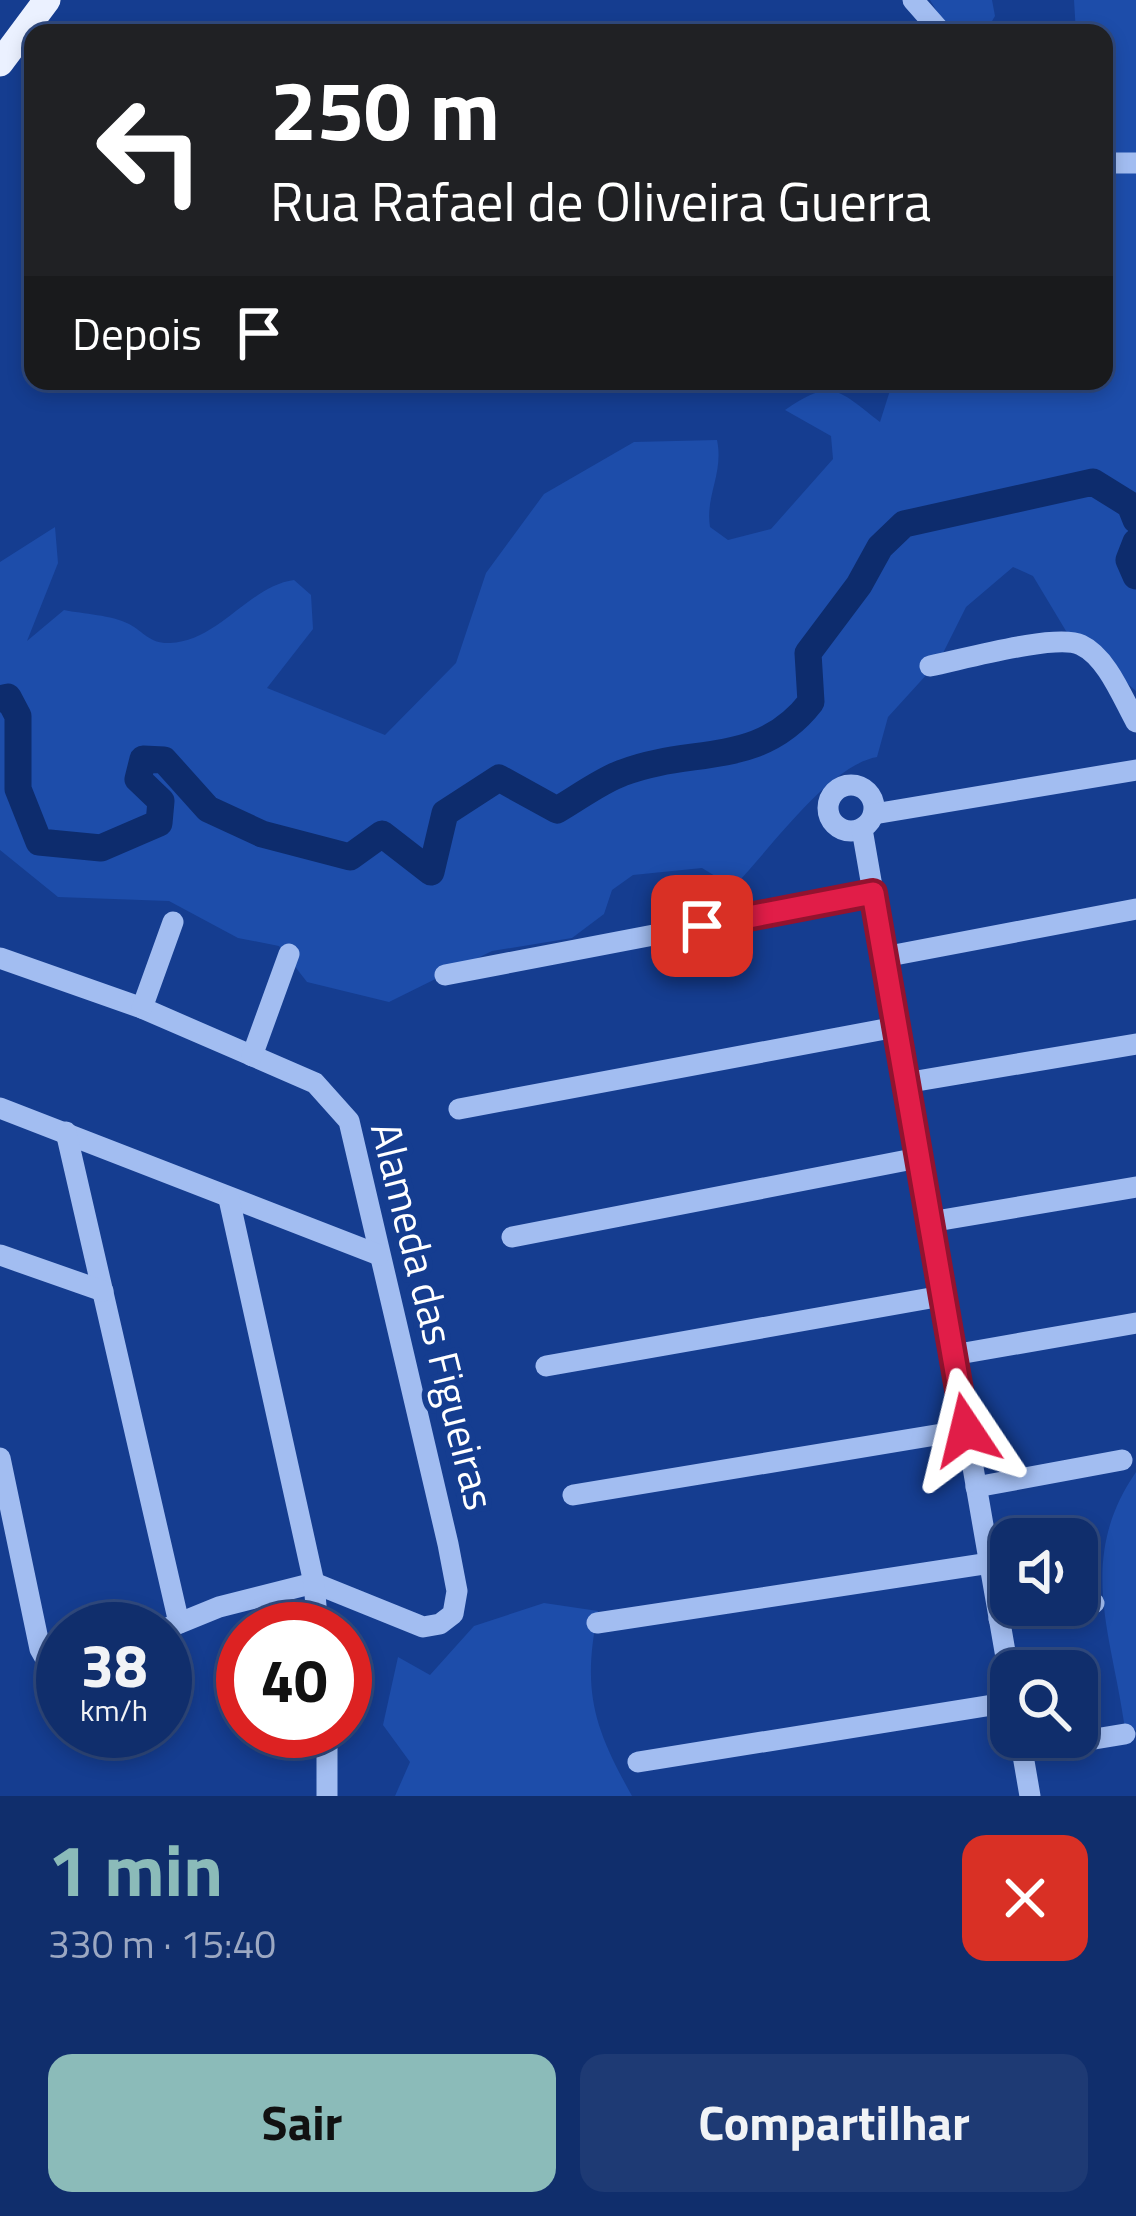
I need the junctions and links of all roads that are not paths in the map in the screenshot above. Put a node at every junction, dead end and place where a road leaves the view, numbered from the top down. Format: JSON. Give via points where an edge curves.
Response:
{"nodes":[{"id":1,"x":913,"y":0,"type":"edge"},
{"id":2,"x":934,"y":24,"type":"edge"},
{"id":3,"x":24,"y":31,"type":"edge"},
{"id":4,"x":0,"y":63,"type":"edge"},
{"id":5,"x":931,"y":666,"type":"dead end"},
{"id":6,"x":1136,"y":722,"type":"edge"},
{"id":7,"x":1136,"y":770,"type":"edge"},
{"id":8,"x":873,"y":893,"type":"junction"},
{"id":9,"x":1136,"y":909,"type":"edge"},
{"id":10,"x":173,"y":922,"type":"dead end"},
{"id":11,"x":289,"y":954,"type":"dead end"},
{"id":12,"x":884,"y":957,"type":"junction"},
{"id":13,"x":0,"y":958,"type":"edge"},
{"id":14,"x":445,"y":975,"type":"dead end"},
{"id":15,"x":142,"y":1008,"type":"junction"},
{"id":16,"x":896,"y":1027,"type":"junction"},
{"id":17,"x":1136,"y":1044,"type":"edge"},
{"id":18,"x":252,"y":1056,"type":"junction"},
{"id":19,"x":905,"y":1083,"type":"junction"},
{"id":20,"x":0,"y":1108,"type":"edge"},
{"id":21,"x":459,"y":1108,"type":"dead end"},
{"id":22,"x":66,"y":1132,"type":"junction"},
{"id":23,"x":918,"y":1158,"type":"junction"},
{"id":24,"x":1136,"y":1187,"type":"edge"},
{"id":25,"x":229,"y":1199,"type":"junction"},
{"id":26,"x":929,"y":1222,"type":"junction"},
{"id":27,"x":512,"y":1238,"type":"dead end"},
{"id":28,"x":0,"y":1255,"type":"edge"},
{"id":29,"x":379,"y":1255,"type":"junction"},
{"id":30,"x":103,"y":1291,"type":"junction"},
{"id":31,"x":942,"y":1296,"type":"junction"},
{"id":32,"x":1136,"y":1323,"type":"edge"},
{"id":33,"x":953,"y":1354,"type":"junction"},
{"id":34,"x":546,"y":1366,"type":"dead end"},
{"id":35,"x":966,"y":1430,"type":"junction"},
{"id":36,"x":0,"y":1458,"type":"edge"},
{"id":37,"x":1122,"y":1460,"type":"dead end"},
{"id":38,"x":976,"y":1486,"type":"junction"},
{"id":39,"x":573,"y":1495,"type":"dead end"},
{"id":40,"x":990,"y":1563,"type":"joint"},
{"id":41,"x":314,"y":1583,"type":"junction"},
{"id":42,"x":167,"y":1602,"type":"edge"},
{"id":43,"x":316,"y":1602,"type":"edge"},
{"id":44,"x":192,"y":1619,"type":"edge"},
{"id":45,"x":597,"y":1624,"type":"dead end"},
{"id":46,"x":36,"y":1629,"type":"edge"},
{"id":47,"x":990,"y":1705,"type":"edge"},
{"id":48,"x":1125,"y":1734,"type":"dead end"},
{"id":49,"x":1098,"y":1737,"type":"edge"},
{"id":50,"x":328,"y":1758,"type":"edge"},
{"id":51,"x":1023,"y":1758,"type":"edge"},
{"id":52,"x":638,"y":1762,"type":"dead end"},
{"id":53,"x":327,"y":1796,"type":"edge"},
{"id":54,"x":1030,"y":1796,"type":"edge"}],
"edges":[{"from":1,"to":2,"type":"street"},
{"from":3,"to":4,"type":"main road"},
{"from":5,"to":6,"type":"street","via":[[1082,645]]},
{"from":7,"to":8,"type":"street","via":[[868,821]]},
{"from":8,"to":12,"type":"street"},
{"from":8,"to":14,"type":"street"},
{"from":9,"to":12,"type":"street"},
{"from":10,"to":15,"type":"street"},
{"from":11,"to":18,"type":"street"},
{"from":12,"to":16,"type":"street"},
{"from":13,"to":15,"type":"street","name":"Alameda das Figueiras"},
{"from":15,"to":18,"type":"street","name":"Alameda das Figueiras"},
{"from":16,"to":19,"type":"street"},
{"from":16,"to":21,"type":"street"},
{"from":17,"to":19,"type":"street"},
{"from":18,"to":29,"type":"street","name":"Alameda das Figueiras","via":[[315,1083],[338,1103]]},
{"from":19,"to":23,"type":"street"},
{"from":20,"to":22,"type":"street"},
{"from":22,"to":25,"type":"street"},
{"from":22,"to":30,"type":"street"},
{"from":23,"to":26,"type":"street"},
{"from":23,"to":27,"type":"street"},
{"from":24,"to":26,"type":"street"},
{"from":25,"to":29,"type":"street"},
{"from":25,"to":41,"type":"street"},
{"from":26,"to":31,"type":"street"},
{"from":28,"to":30,"type":"street"},
{"from":29,"to":41,"type":"street","name":"Alameda das Figueiras","via":[[457,1591],[453,1613],[440,1624],[402,1622]]},
{"from":30,"to":42,"type":"street"},
{"from":31,"to":33,"type":"street"},
{"from":31,"to":34,"type":"street"},
{"from":32,"to":33,"type":"street"},
{"from":33,"to":35,"type":"street"},
{"from":35,"to":38,"type":"street"},
{"from":35,"to":39,"type":"street"},
{"from":36,"to":46,"type":"street"},
{"from":37,"to":38,"type":"street"},
{"from":38,"to":40,"type":"street"},
{"from":40,"to":45,"type":"street"},
{"from":41,"to":43,"type":"street"},
{"from":41,"to":44,"type":"street"},
{"from":47,"to":52,"type":"street"},
{"from":48,"to":49,"type":"street"},
{"from":50,"to":53,"type":"street"},
{"from":51,"to":54,"type":"street"}]}
